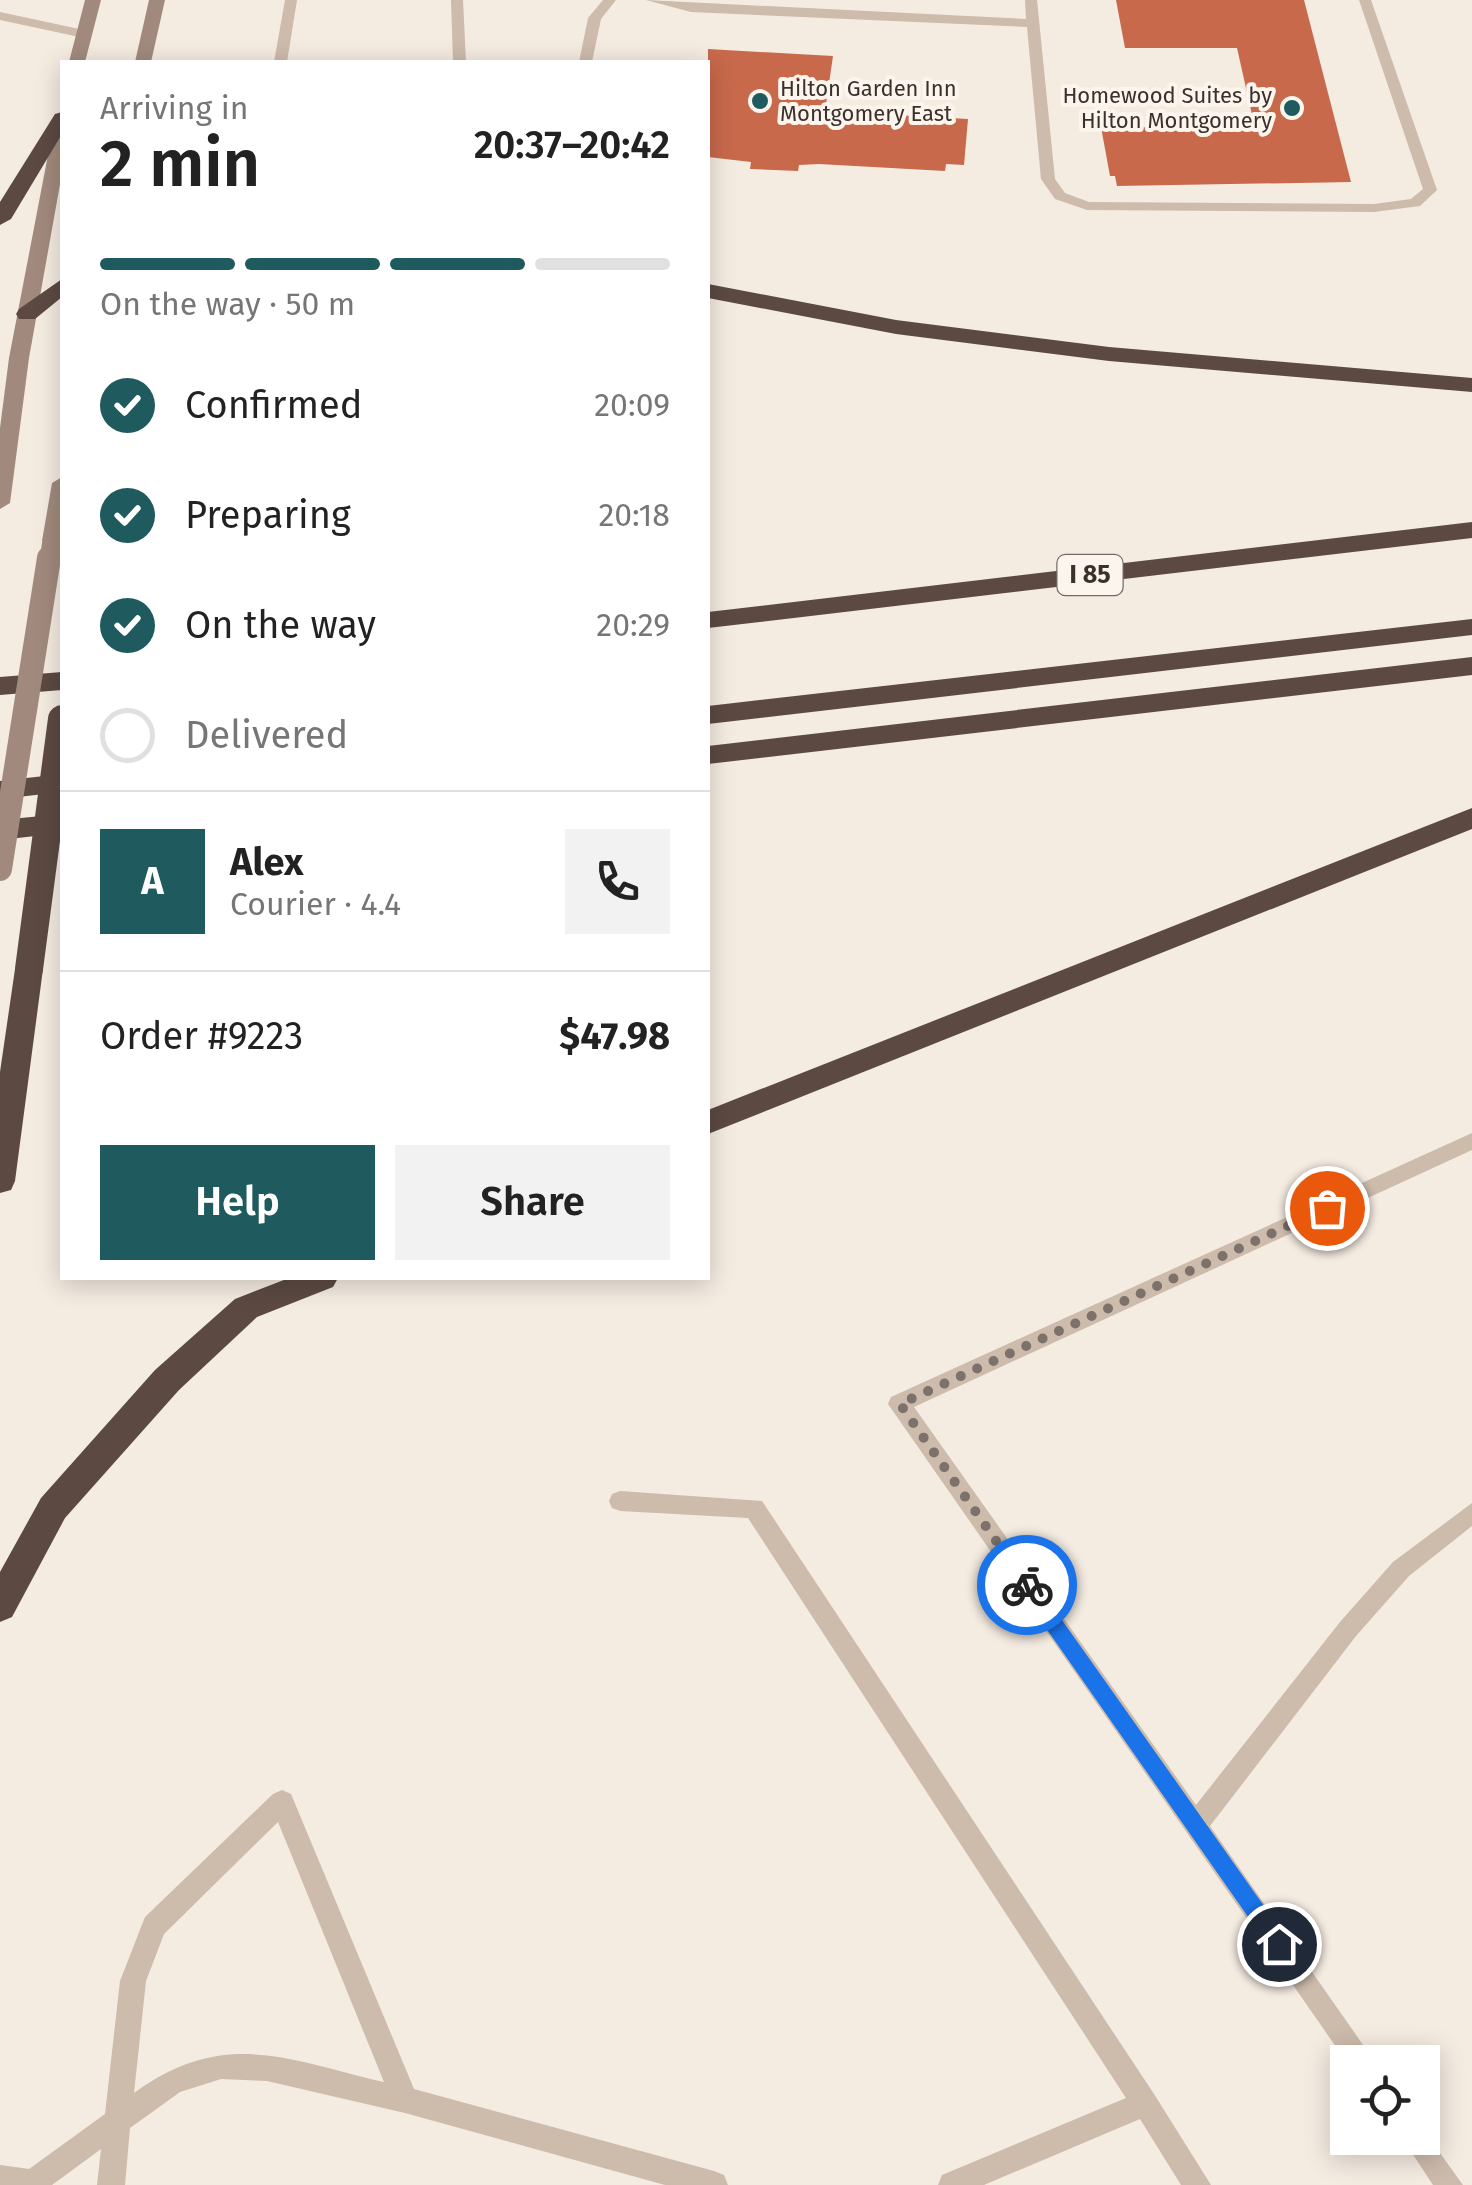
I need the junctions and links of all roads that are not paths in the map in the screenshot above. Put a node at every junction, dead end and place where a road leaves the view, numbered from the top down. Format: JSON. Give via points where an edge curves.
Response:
{"nodes":[{"id":1,"x":93,"y":0,"type":"edge"},
{"id":2,"x":157,"y":0,"type":"edge"},
{"id":3,"x":291,"y":0,"type":"edge"},
{"id":4,"x":458,"y":0,"type":"edge"},
{"id":5,"x":610,"y":0,"type":"edge"},
{"id":6,"x":652,"y":0,"type":"edge"},
{"id":7,"x":1031,"y":0,"type":"edge"},
{"id":8,"x":1366,"y":0,"type":"edge"},
{"id":9,"x":0,"y":16,"type":"edge"},
{"id":10,"x":1033,"y":23,"type":"junction"},
{"id":11,"x":84,"y":34,"type":"junction"},
{"id":12,"x":78,"y":60,"type":"edge"},
{"id":13,"x":143,"y":60,"type":"edge"},
{"id":14,"x":280,"y":60,"type":"edge"},
{"id":15,"x":460,"y":60,"type":"edge"},
{"id":16,"x":585,"y":60,"type":"edge"},
{"id":17,"x":60,"y":121,"type":"edge"},
{"id":18,"x":60,"y":140,"type":"edge"},
{"id":19,"x":0,"y":219,"type":"edge"},
{"id":20,"x":60,"y":288,"type":"edge"},
{"id":21,"x":710,"y":291,"type":"edge"},
{"id":22,"x":27,"y":314,"type":"junction"},
{"id":23,"x":1472,"y":385,"type":"edge"},
{"id":24,"x":60,"y":495,"type":"edge"},
{"id":25,"x":0,"y":503,"type":"edge"},
{"id":26,"x":1472,"y":530,"type":"edge"},
{"id":27,"x":710,"y":620,"type":"edge"},
{"id":28,"x":1472,"y":627,"type":"edge"},
{"id":29,"x":1472,"y":666,"type":"edge"},
{"id":30,"x":60,"y":681,"type":"edge"},
{"id":31,"x":0,"y":686,"type":"edge"},
{"id":32,"x":710,"y":715,"type":"edge"},
{"id":33,"x":60,"y":735,"type":"edge"},
{"id":34,"x":710,"y":754,"type":"edge"},
{"id":35,"x":60,"y":784,"type":"edge"},
{"id":36,"x":0,"y":790,"type":"edge"},
{"id":37,"x":1472,"y":818,"type":"edge"},
{"id":38,"x":60,"y":824,"type":"edge"},
{"id":39,"x":0,"y":830,"type":"edge"},
{"id":40,"x":0,"y":870,"type":"edge"},
{"id":41,"x":710,"y":1121,"type":"edge"},
{"id":42,"x":1472,"y":1141,"type":"edge"},
{"id":43,"x":0,"y":1181,"type":"edge"},
{"id":44,"x":317,"y":1280,"type":"edge"},
{"id":45,"x":620,"y":1501,"type":"dead end"},
{"id":46,"x":1472,"y":1514,"type":"edge"},
{"id":47,"x":0,"y":1606,"type":"edge"},
{"id":48,"x":1196,"y":1826,"type":"junction"},
{"id":49,"x":1350,"y":2045,"type":"edge"},
{"id":50,"x":405,"y":2100,"type":"junction"},
{"id":51,"x":1146,"y":2103,"type":"junction"},
{"id":52,"x":118,"y":2123,"type":"junction"},
{"id":53,"x":1427,"y":2155,"type":"edge"},
{"id":54,"x":0,"y":2178,"type":"edge"},
{"id":55,"x":965,"y":2183,"type":"edge"},
{"id":56,"x":31,"y":2184,"type":"edge"},
{"id":57,"x":112,"y":2185,"type":"edge"},
{"id":58,"x":714,"y":2185,"type":"edge"},
{"id":59,"x":1197,"y":2185,"type":"edge"},
{"id":60,"x":1448,"y":2185,"type":"edge"}],
"edges":[{"from":1,"to":11,"type":"main road"},
{"from":2,"to":13,"type":"main road"},
{"from":3,"to":14,"type":"lane"},
{"from":4,"to":15,"type":"lane"},
{"from":5,"to":16,"type":"lane","via":[[595,18]]},
{"from":6,"to":10,"type":"lane","via":[[691,8]]},
{"from":7,"to":10,"type":"lane"},
{"from":8,"to":10,"type":"lane","via":[[1430,190],[1414,203],[1087,206],[1060,196],[1048,179]]},
{"from":9,"to":11,"type":"lane"},
{"from":11,"to":12,"type":"main road"},
{"from":17,"to":19,"type":"highway"},
{"from":18,"to":22,"type":"main road"},
{"from":20,"to":22,"type":"highway"},
{"from":21,"to":23,"type":"highway","via":[[896,326],[1109,354]]},
{"from":22,"to":25,"type":"main road"},
{"from":24,"to":40,"type":"main road","bridge":true},
{"from":26,"to":27,"type":"highway","number":"I 85"},
{"from":28,"to":32,"type":"highway"},
{"from":29,"to":34,"type":"highway"},
{"from":30,"to":31,"type":"highway"},
{"from":33,"to":43,"type":"highway","bridge":true},
{"from":35,"to":36,"type":"highway"},
{"from":37,"to":41,"type":"highway"},
{"from":38,"to":39,"type":"highway"},
{"from":42,"to":48,"type":"lane","via":[[900,1404]]},
{"from":44,"to":47,"type":"highway","via":[[246,1308],[167,1380],[52,1508]]},
{"from":45,"to":51,"type":"lane","via":[[754,1508]]},
{"from":46,"to":48,"type":"lane","via":[[1401,1569]]},
{"from":48,"to":49,"type":"lane"},
{"from":50,"to":52,"type":"lane","via":[[268,2068],[221,2066],[174,2081]]},
{"from":50,"to":52,"type":"lane","via":[[282,1802],[154,1926],[133,1982]]},
{"from":50,"to":58,"type":"lane"},
{"from":51,"to":55,"type":"lane"},
{"from":51,"to":59,"type":"lane"},
{"from":52,"to":56,"type":"lane"},
{"from":52,"to":57,"type":"lane"},
{"from":53,"to":60,"type":"lane"},
{"from":54,"to":56,"type":"lane"}]}
